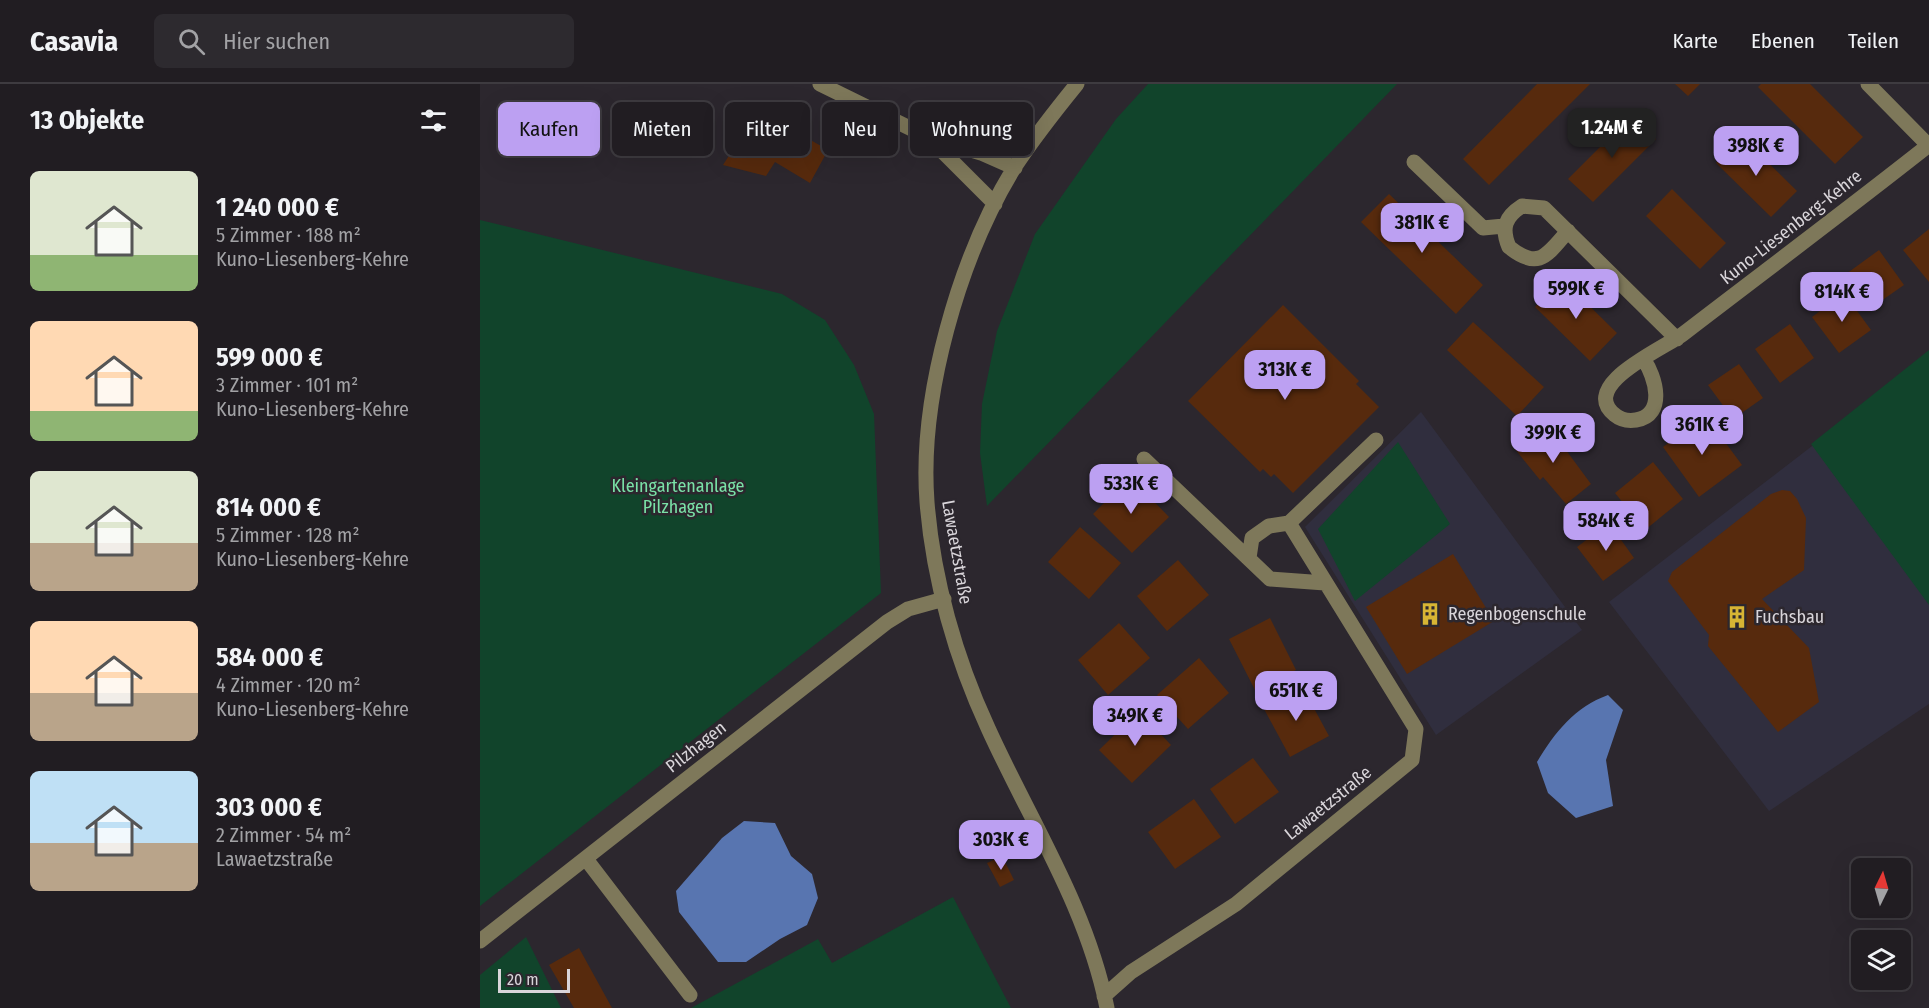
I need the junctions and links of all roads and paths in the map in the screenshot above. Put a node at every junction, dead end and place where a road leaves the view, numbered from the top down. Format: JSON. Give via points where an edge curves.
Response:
{"nodes":[{"id":1,"x":820,"y":84,"type":"edge"},
{"id":2,"x":1077,"y":84,"type":"edge"},
{"id":3,"x":1868,"y":84,"type":"edge"},
{"id":4,"x":910,"y":128,"type":"edge"},
{"id":5,"x":1929,"y":145,"type":"edge"},
{"id":6,"x":947,"y":156,"type":"edge"},
{"id":7,"x":988,"y":156,"type":"edge"},
{"id":8,"x":1414,"y":162,"type":"dead end"},
{"id":9,"x":1015,"y":168,"type":"junction"},
{"id":10,"x":995,"y":204,"type":"junction"},
{"id":11,"x":1504,"y":226,"type":"junction"},
{"id":12,"x":1568,"y":231,"type":"junction"},
{"id":13,"x":1677,"y":339,"type":"junction"},
{"id":14,"x":1644,"y":360,"type":"dead end"},
{"id":15,"x":1376,"y":440,"type":"dead end"},
{"id":16,"x":1144,"y":459,"type":"dead end"},
{"id":17,"x":1289,"y":523,"type":"junction"},
{"id":18,"x":1249,"y":558,"type":"junction"},
{"id":19,"x":1324,"y":583,"type":"junction"},
{"id":20,"x":944,"y":599,"type":"junction"},
{"id":21,"x":586,"y":858,"type":"junction"},
{"id":22,"x":480,"y":941,"type":"edge"},
{"id":23,"x":690,"y":995,"type":"dead end"},
{"id":24,"x":1105,"y":1002,"type":"edge"}],
"edges":[{"from":1,"to":4,"type":"street"},
{"from":2,"to":9,"type":"street","name":"Lawaetzstraße"},
{"from":3,"to":5,"type":"street","name":"Kuno-Liesenberg-Kehre"},
{"from":5,"to":13,"type":"street","name":"Kuno-Liesenberg-Kehre"},
{"from":6,"to":10,"type":"street"},
{"from":7,"to":9,"type":"street"},
{"from":8,"to":11,"type":"street","via":[[1483,228]]},
{"from":9,"to":10,"type":"street","name":"Lawaetzstraße"},
{"from":10,"to":20,"type":"street","name":"Lawaetzstraße","via":[[950,316],[927,454],[930,529]]},
{"from":11,"to":12,"type":"street","via":[[1514,211],[1530,206],[1544,208]]},
{"from":11,"to":12,"type":"street","via":[[1509,247],[1525,259],[1534,260],[1549,253]]},
{"from":12,"to":13,"type":"street"},
{"from":13,"to":14,"type":"street","name":"Kuno-Liesenberg-Kehre"},
{"from":15,"to":17,"type":"street"},
{"from":16,"to":18,"type":"street"},
{"from":17,"to":18,"type":"street","via":[[1269,526],[1252,538]]},
{"from":17,"to":19,"type":"street","name":"Lawaetzstraße"},
{"from":18,"to":19,"type":"street","via":[[1270,579]]},
{"from":19,"to":24,"type":"street","name":"Lawaetzstraße","via":[[1416,729],[1412,760],[1236,904],[1131,972]]},
{"from":20,"to":21,"type":"street","name":"Pilzhagen","via":[[908,609],[887,622]]},
{"from":20,"to":24,"type":"street","name":"Lawaetzstraße","via":[[968,680],[988,728],[1074,902]]},
{"from":21,"to":22,"type":"street","name":"Pilzhagen"},
{"from":21,"to":23,"type":"street"}]}
